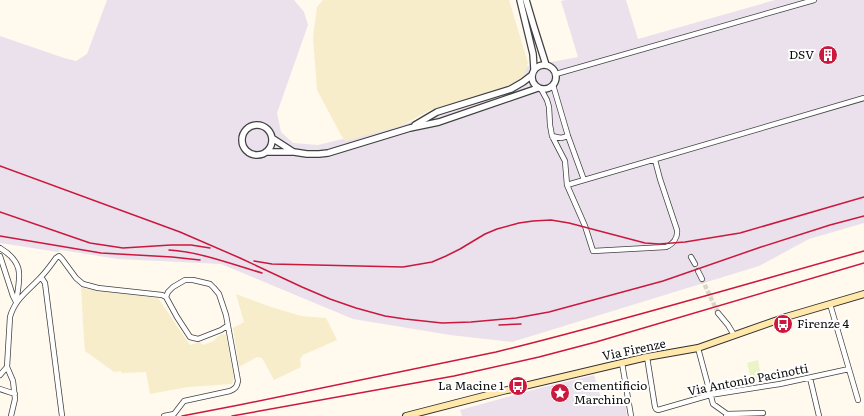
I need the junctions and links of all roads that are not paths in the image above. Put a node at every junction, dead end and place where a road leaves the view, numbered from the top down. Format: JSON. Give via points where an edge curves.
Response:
{"nodes":[{"id":1,"x":520,"y":0,"type":"edge"},
{"id":2,"x":526,"y":0,"type":"edge"},
{"id":3,"x":814,"y":0,"type":"edge"},
{"id":4,"x":546,"y":65,"type":"junction"},
{"id":5,"x":533,"y":72,"type":"junction"},
{"id":6,"x":556,"y":74,"type":"junction"},
{"id":7,"x":553,"y":85,"type":"junction"},
{"id":8,"x":540,"y":88,"type":"junction"},
{"id":9,"x":864,"y":98,"type":"edge"},
{"id":10,"x":410,"y":128,"type":"junction"},
{"id":11,"x":552,"y":136,"type":"junction"},
{"id":12,"x":568,"y":136,"type":"junction"},
{"id":13,"x":272,"y":138,"type":"junction"},
{"id":14,"x":266,"y":152,"type":"junction"},
{"id":15,"x":294,"y":152,"type":"junction"},
{"id":16,"x":655,"y":160,"type":"junction"},
{"id":17,"x":584,"y":180,"type":"junction"},
{"id":18,"x":567,"y":185,"type":"junction"},
{"id":19,"x":0,"y":248,"type":"edge"},
{"id":20,"x":0,"y":256,"type":"edge"},
{"id":21,"x":691,"y":257,"type":"dead end"},
{"id":22,"x":695,"y":264,"type":"dead end"},
{"id":23,"x":698,"y":271,"type":"dead end"},
{"id":24,"x":41,"y":277,"type":"junction"},
{"id":25,"x":702,"y":279,"type":"tunnel mouth"},
{"id":26,"x":20,"y":283,"type":"junction"},
{"id":27,"x":30,"y":289,"type":"junction"},
{"id":28,"x":864,"y":294,"type":"edge"},
{"id":29,"x":166,"y":297,"type":"junction"},
{"id":30,"x":16,"y":302,"type":"junction"},
{"id":31,"x":830,"y":304,"type":"junction"},
{"id":32,"x":718,"y":313,"type":"tunnel mouth"},
{"id":33,"x":228,"y":326,"type":"junction"},
{"id":34,"x":734,"y":335,"type":"junction"},
{"id":35,"x":698,"y":348,"type":"junction"},
{"id":36,"x":647,"y":357,"type":"junction"},
{"id":37,"x":622,"y":363,"type":"junction"},
{"id":38,"x":7,"y":367,"type":"junction"},
{"id":39,"x":849,"y":369,"type":"junction"},
{"id":40,"x":0,"y":375,"type":"edge"},
{"id":41,"x":810,"y":378,"type":"junction"},
{"id":42,"x":0,"y":389,"type":"edge"},
{"id":43,"x":15,"y":394,"type":"junction"},
{"id":44,"x":710,"y":395,"type":"junction"},
{"id":45,"x":858,"y":400,"type":"dead end"},
{"id":46,"x":763,"y":414,"type":"dead end"},
{"id":47,"x":726,"y":415,"type":"edge"},
{"id":48,"x":11,"y":416,"type":"edge"},
{"id":49,"x":62,"y":416,"type":"edge"},
{"id":50,"x":164,"y":416,"type":"edge"},
{"id":51,"x":406,"y":416,"type":"edge"},
{"id":52,"x":631,"y":416,"type":"edge"},
{"id":53,"x":819,"y":416,"type":"edge"}],
"edges":[{"from":1,"to":5,"type":"street","via":[[533,54]]},
{"from":2,"to":4,"type":"street"},
{"from":3,"to":6,"type":"street"},
{"from":4,"to":5,"type":"street","via":[[540,65]]},
{"from":4,"to":6,"type":"street","via":[[553,68]]},
{"from":5,"to":8,"type":"street","via":[[533,82]]},
{"from":5,"to":10,"type":"street","via":[[511,89],[437,112]]},
{"from":6,"to":7,"type":"street"},
{"from":7,"to":8,"type":"street","via":[[546,89]]},
{"from":7,"to":12,"type":"street"},
{"from":8,"to":10,"type":"street","via":[[439,122]]},
{"from":8,"to":11,"type":"street","via":[[549,107]]},
{"from":9,"to":16,"type":"street"},
{"from":10,"to":15,"type":"street","via":[[328,153]]},
{"from":11,"to":12,"type":"street"},
{"from":11,"to":18,"type":"street","via":[[565,161]]},
{"from":12,"to":17,"type":"street"},
{"from":13,"to":14,"type":"street","via":[[271,146]]},
{"from":13,"to":14,"type":"street","via":[[269,130],[262,126],[254,125],[244,133],[244,147],[248,151],[255,155]]},
{"from":13,"to":15,"type":"street"},
{"from":14,"to":15,"type":"street"},
{"from":16,"to":17,"type":"street"},
{"from":16,"to":18,"type":"street","via":[[677,230],[677,235],[670,246],[593,251]]},
{"from":17,"to":18,"type":"street"},
{"from":19,"to":26,"type":"street","via":[[16,261]]},
{"from":20,"to":30,"type":"street"},
{"from":21,"to":22,"type":"street"},
{"from":23,"to":25,"type":"street"},
{"from":24,"to":27,"type":"street"},
{"from":24,"to":29,"type":"street","via":[[59,256],[83,284]]},
{"from":24,"to":49,"type":"street","via":[[45,283]]},
{"from":26,"to":27,"type":"street","via":[[24,289]]},
{"from":26,"to":30,"type":"street"},
{"from":27,"to":30,"type":"street"},
{"from":28,"to":31,"type":"main road","name":"Via Firenze"},
{"from":29,"to":33,"type":"street","via":[[190,337],[198,339]]},
{"from":29,"to":33,"type":"street","via":[[173,287],[185,280],[210,284],[219,294]]},
{"from":30,"to":38,"type":"street","via":[[10,317]]},
{"from":31,"to":34,"type":"main road","name":"Via Firenze"},
{"from":31,"to":39,"type":"street"},
{"from":32,"to":34,"type":"street"},
{"from":33,"to":50,"type":"street","via":[[238,385],[230,391],[184,401],[174,414]]},
{"from":34,"to":35,"type":"main road","name":"Via Firenze"},
{"from":35,"to":36,"type":"main road","name":"Via Firenze"},
{"from":35,"to":44,"type":"street"},
{"from":36,"to":37,"type":"main road","name":"Via Firenze"},
{"from":36,"to":44,"type":"street","name":"Via Antonio Pacinotti","via":[[656,409]]},
{"from":37,"to":51,"type":"main road","name":"Via Firenze"},
{"from":37,"to":52,"type":"street"},
{"from":38,"to":40,"type":"street"},
{"from":38,"to":43,"type":"street"},
{"from":39,"to":41,"type":"street","name":"Via Antonio Pacinotti"},
{"from":39,"to":45,"type":"street"},
{"from":41,"to":44,"type":"street","name":"Via Antonio Pacinotti"},
{"from":41,"to":53,"type":"street"},
{"from":42,"to":43,"type":"street"},
{"from":43,"to":48,"type":"street"},
{"from":44,"to":47,"type":"street","via":[[713,404]]},
{"from":46,"to":47,"type":"street"}]}
